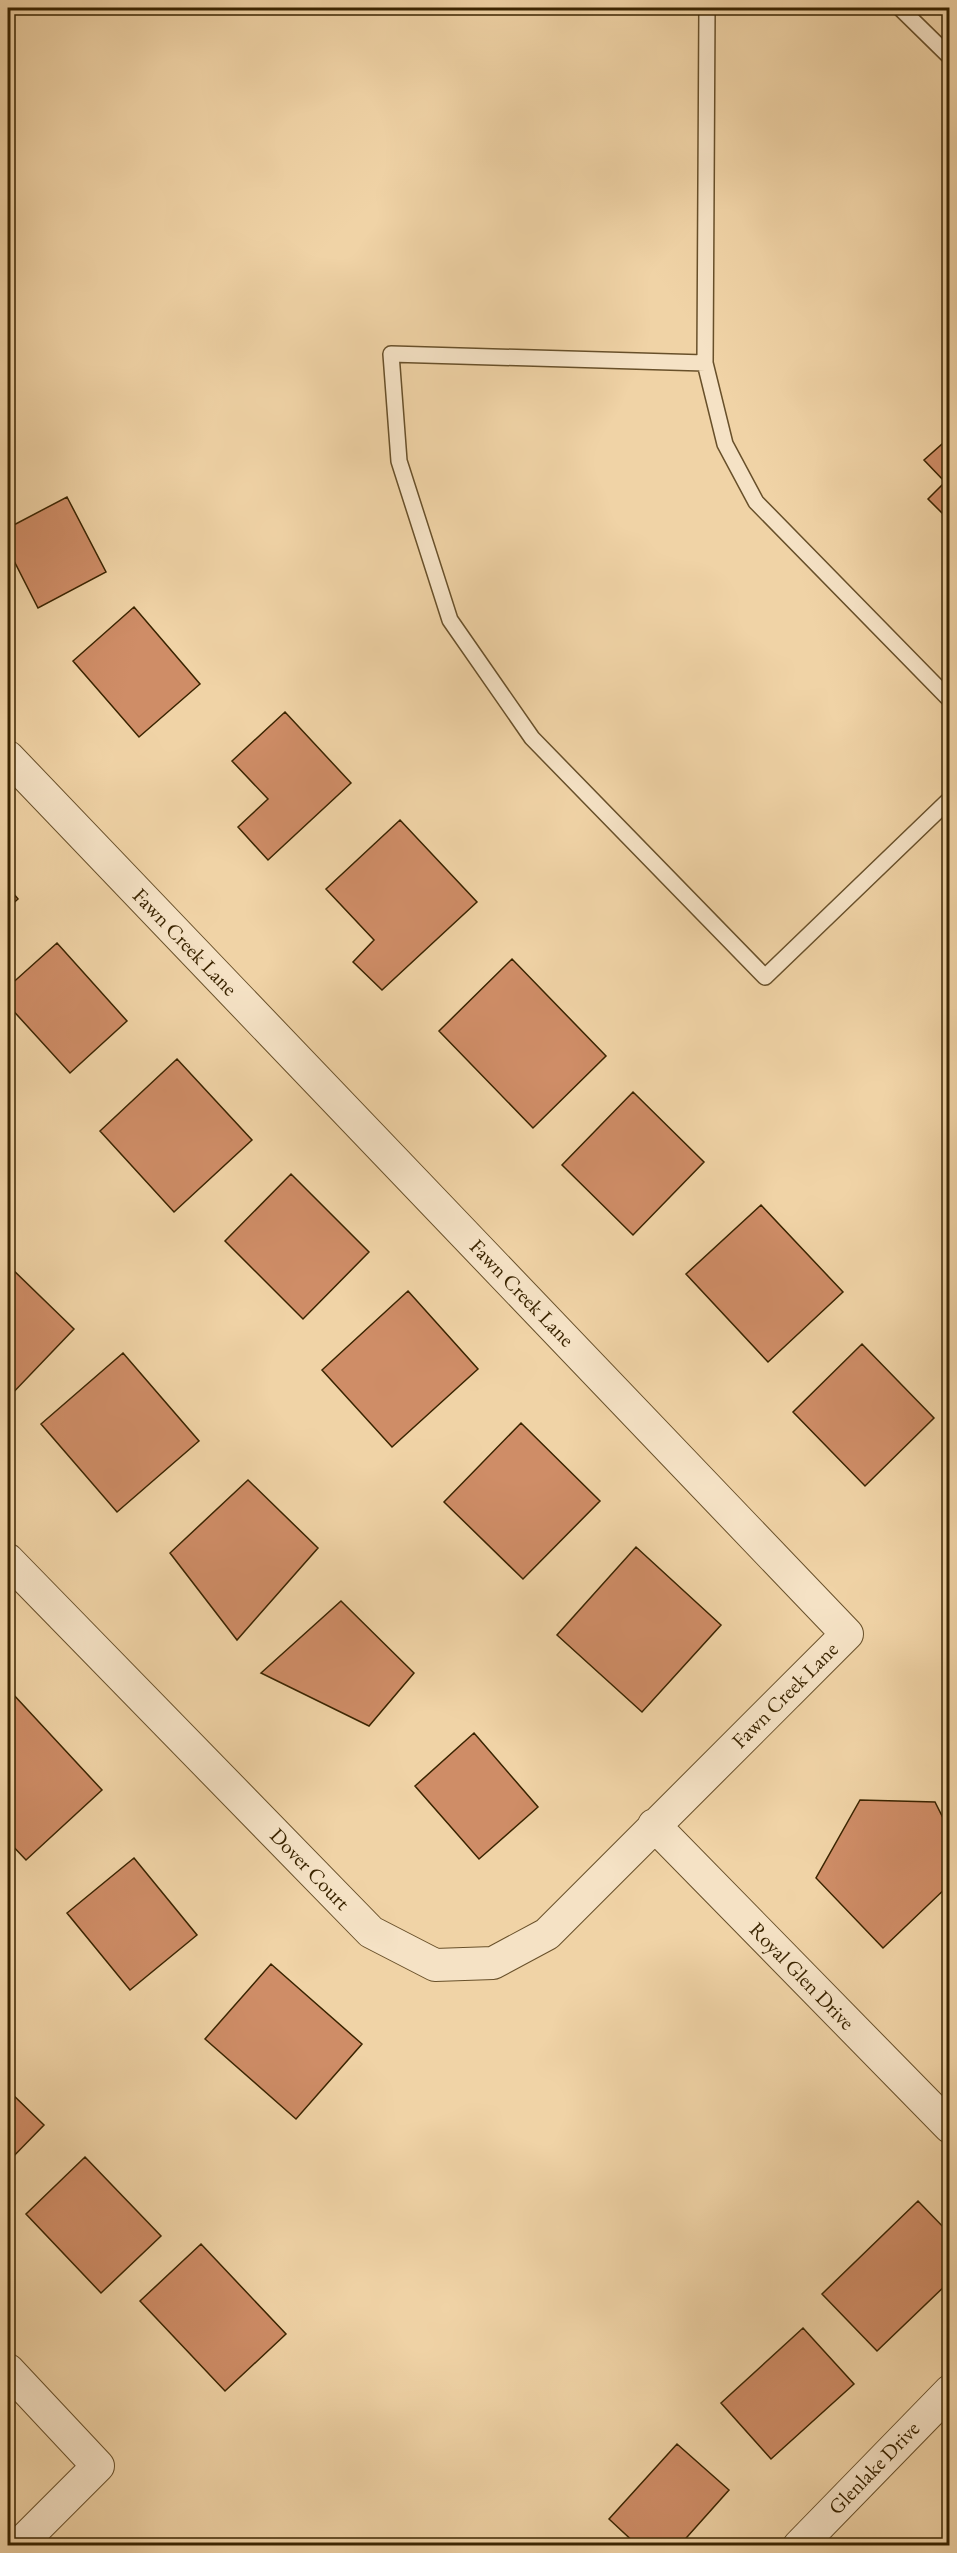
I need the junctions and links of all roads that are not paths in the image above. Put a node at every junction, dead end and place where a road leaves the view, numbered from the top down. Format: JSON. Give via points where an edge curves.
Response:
{"nodes":[{"id":1,"x":707,"y":8,"type":"edge"},
{"id":2,"x":900,"y":8,"type":"edge"},
{"id":3,"x":950,"y":57,"type":"edge"},
{"id":4,"x":705,"y":363,"type":"junction"},
{"id":5,"x":950,"y":700,"type":"edge"},
{"id":6,"x":8,"y":757,"type":"edge"},
{"id":7,"x":950,"y":799,"type":"edge"},
{"id":8,"x":8,"y":1560,"type":"edge"},
{"id":9,"x":654,"y":1825,"type":"junction"},
{"id":10,"x":950,"y":2127,"type":"edge"},
{"id":11,"x":8,"y":2370,"type":"edge"},
{"id":12,"x":950,"y":2391,"type":"edge"},
{"id":13,"x":18,"y":2546,"type":"edge"},
{"id":14,"x":799,"y":2546,"type":"edge"}],
"edges":[{"from":1,"to":4,"type":"lane"},
{"from":2,"to":3,"type":"lane"},
{"from":4,"to":5,"type":"lane","via":[[725,444],[756,502]]},
{"from":4,"to":7,"type":"lane","via":[[392,354],[399,461],[450,620],[532,738],[765,977]]},
{"from":6,"to":9,"type":"street","name":"Fawn Creek Lane","via":[[847,1634]]},
{"from":8,"to":9,"type":"street","name":"Dover Court","via":[[371,1932],[435,1965],[493,1963],[547,1934]]},
{"from":9,"to":10,"type":"street","name":"Royal Glen Drive"},
{"from":11,"to":13,"type":"street","via":[[99,2466]]},
{"from":12,"to":14,"type":"street","name":"Glenlake Drive"}]}
